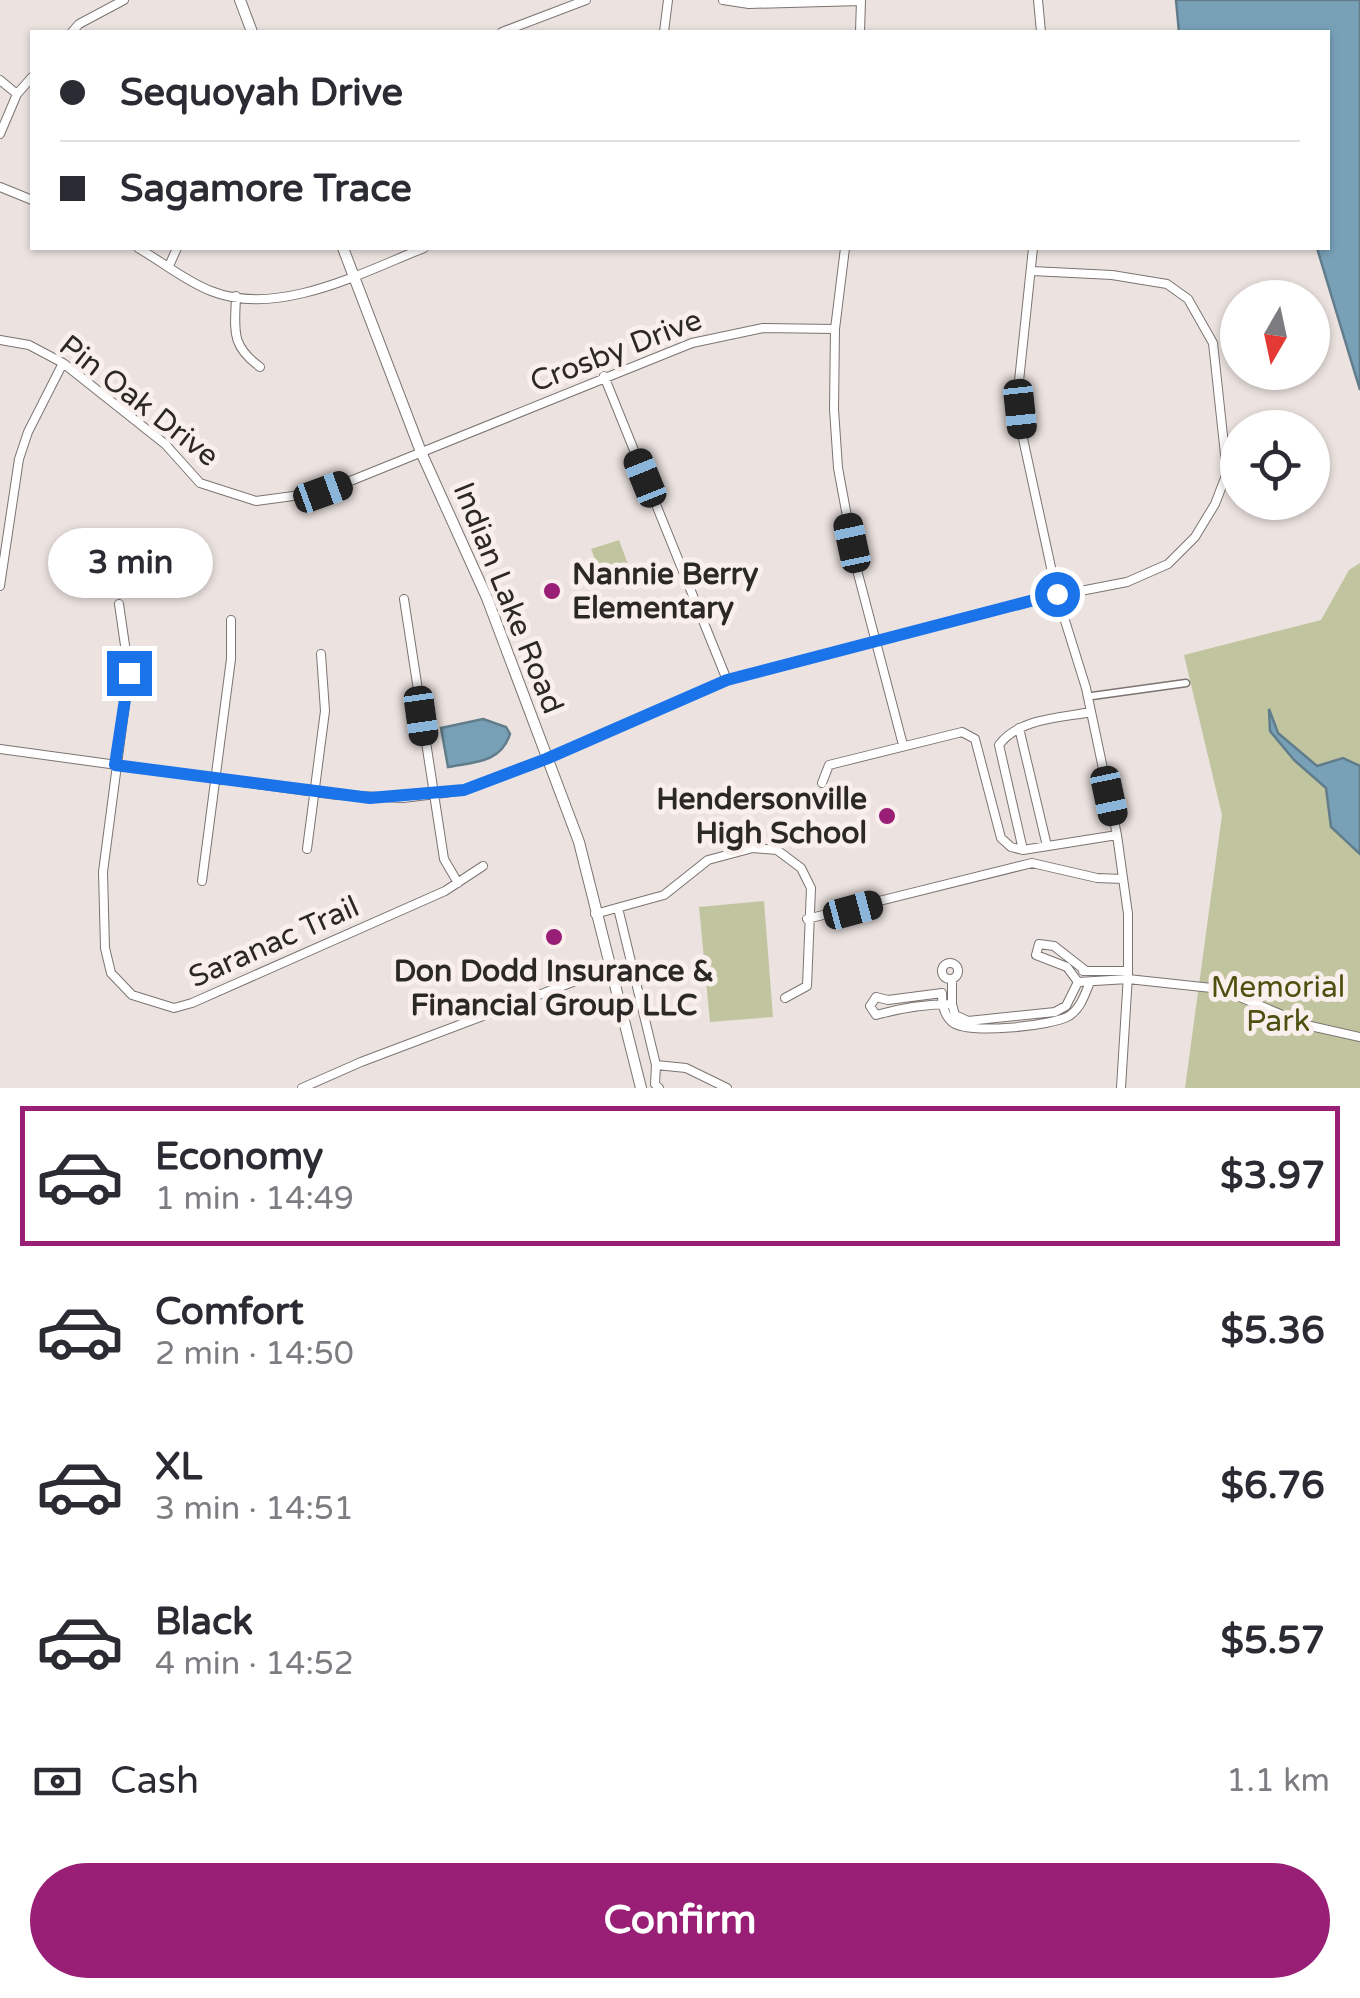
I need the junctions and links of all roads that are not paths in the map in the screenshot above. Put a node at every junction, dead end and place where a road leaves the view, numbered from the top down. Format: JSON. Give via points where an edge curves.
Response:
{"nodes":[{"id":1,"x":240,"y":0,"type":"edge"},
{"id":2,"x":586,"y":0,"type":"edge"},
{"id":3,"x":668,"y":0,"type":"edge"},
{"id":4,"x":723,"y":0,"type":"edge"},
{"id":5,"x":861,"y":0,"type":"edge"},
{"id":6,"x":1038,"y":0,"type":"edge"},
{"id":7,"x":118,"y":1,"type":"edge"},
{"id":8,"x":74,"y":30,"type":"edge"},
{"id":9,"x":251,"y":30,"type":"edge"},
{"id":10,"x":507,"y":30,"type":"edge"},
{"id":11,"x":664,"y":30,"type":"edge"},
{"id":12,"x":860,"y":30,"type":"edge"},
{"id":13,"x":1041,"y":30,"type":"edge"},
{"id":14,"x":0,"y":80,"type":"edge"},
{"id":15,"x":30,"y":80,"type":"edge"},
{"id":16,"x":17,"y":94,"type":"junction"},
{"id":17,"x":0,"y":134,"type":"edge"},
{"id":18,"x":0,"y":187,"type":"edge"},
{"id":19,"x":30,"y":199,"type":"edge"},
{"id":20,"x":141,"y":250,"type":"edge"},
{"id":21,"x":176,"y":250,"type":"edge"},
{"id":22,"x":344,"y":250,"type":"edge"},
{"id":23,"x":419,"y":250,"type":"edge"},
{"id":24,"x":845,"y":250,"type":"edge"},
{"id":25,"x":1033,"y":250,"type":"edge"},
{"id":26,"x":169,"y":266,"type":"junction"},
{"id":27,"x":1032,"y":271,"type":"junction"},
{"id":28,"x":354,"y":275,"type":"junction"},
{"id":29,"x":236,"y":296,"type":"junction"},
{"id":30,"x":835,"y":329,"type":"junction"},
{"id":31,"x":0,"y":340,"type":"edge"},
{"id":32,"x":64,"y":363,"type":"junction"},
{"id":33,"x":260,"y":368,"type":"dead end"},
{"id":34,"x":604,"y":376,"type":"junction"},
{"id":35,"x":421,"y":452,"type":"junction"},
{"id":36,"x":0,"y":586,"type":"edge"},
{"id":37,"x":1057,"y":594,"type":"junction"},
{"id":38,"x":404,"y":600,"type":"dead end"},
{"id":39,"x":119,"y":604,"type":"dead end"},
{"id":40,"x":231,"y":620,"type":"dead end"},
{"id":41,"x":877,"y":641,"type":"junction"},
{"id":42,"x":322,"y":654,"type":"dead end"},
{"id":43,"x":727,"y":680,"type":"junction"},
{"id":44,"x":1186,"y":683,"type":"dead end"},
{"id":45,"x":1092,"y":696,"type":"dead end"},
{"id":46,"x":1092,"y":712,"type":"junction"},
{"id":47,"x":1019,"y":728,"type":"junction"},
{"id":48,"x":903,"y":745,"type":"junction"},
{"id":49,"x":0,"y":749,"type":"edge"},
{"id":50,"x":546,"y":759,"type":"junction"},
{"id":51,"x":115,"y":765,"type":"junction"},
{"id":52,"x":216,"y":778,"type":"junction"},
{"id":53,"x":822,"y":783,"type":"dead end"},
{"id":54,"x":315,"y":792,"type":"junction"},
{"id":55,"x":432,"y":794,"type":"junction"},
{"id":56,"x":1118,"y":835,"type":"junction"},
{"id":57,"x":1047,"y":846,"type":"junction"},
{"id":58,"x":307,"y":849,"type":"dead end"},
{"id":59,"x":1023,"y":850,"type":"junction"},
{"id":60,"x":482,"y":866,"type":"dead end"},
{"id":61,"x":1123,"y":879,"type":"junction"},
{"id":62,"x":202,"y":881,"type":"dead end"},
{"id":63,"x":458,"y":882,"type":"junction"},
{"id":64,"x":618,"y":908,"type":"junction"},
{"id":65,"x":595,"y":914,"type":"junction"},
{"id":66,"x":807,"y":919,"type":"junction"},
{"id":67,"x":610,"y":968,"type":"junction"},
{"id":68,"x":1086,"y":970,"type":"junction"},
{"id":69,"x":1128,"y":975,"type":"junction"},
{"id":70,"x":1076,"y":977,"type":"junction"},
{"id":71,"x":948,"y":978,"type":"dead end"},
{"id":72,"x":1090,"y":982,"type":"junction"},
{"id":73,"x":947,"y":992,"type":"junction"},
{"id":74,"x":785,"y":998,"type":"dead end"},
{"id":75,"x":947,"y":1004,"type":"junction"},
{"id":76,"x":643,"y":1013,"type":"junction"},
{"id":77,"x":1061,"y":1014,"type":"junction"},
{"id":78,"x":624,"y":1020,"type":"junction"},
{"id":79,"x":1360,"y":1037,"type":"edge"},
{"id":80,"x":656,"y":1066,"type":"junction"},
{"id":81,"x":302,"y":1088,"type":"edge"},
{"id":82,"x":642,"y":1088,"type":"edge"},
{"id":83,"x":659,"y":1088,"type":"edge"},
{"id":84,"x":727,"y":1088,"type":"edge"},
{"id":85,"x":1121,"y":1088,"type":"edge"}],
"edges":[{"from":1,"to":9,"type":"street"},
{"from":2,"to":10,"type":"street"},
{"from":3,"to":11,"type":"street"},
{"from":4,"to":5,"type":"street"},
{"from":5,"to":12,"type":"street"},
{"from":6,"to":13,"type":"street"},
{"from":7,"to":8,"type":"street"},
{"from":14,"to":16,"type":"street"},
{"from":15,"to":16,"type":"street"},
{"from":16,"to":17,"type":"street"},
{"from":18,"to":19,"type":"street"},
{"from":20,"to":26,"type":"street"},
{"from":21,"to":26,"type":"street"},
{"from":22,"to":28,"type":"street","name":"Indian Lake Road"},
{"from":23,"to":28,"type":"street"},
{"from":24,"to":30,"type":"street"},
{"from":25,"to":27,"type":"street"},
{"from":26,"to":29,"type":"street","via":[[212,292]]},
{"from":27,"to":37,"type":"street","via":[[1021,355],[1022,434]]},
{"from":27,"to":37,"type":"street","via":[[1142,278],[1183,294],[1213,343],[1227,474],[1195,536],[1168,564],[1128,582]]},
{"from":28,"to":29,"type":"street","via":[[304,295]]},
{"from":28,"to":35,"type":"street","name":"Indian Lake Road"},
{"from":29,"to":33,"type":"street","via":[[237,344]]},
{"from":30,"to":34,"type":"street","name":"Crosby Drive","via":[[730,333]]},
{"from":30,"to":41,"type":"street","via":[[838,468]]},
{"from":31,"to":32,"type":"street","name":"Pin Oak Drive","via":[[29,345]]},
{"from":32,"to":35,"type":"street","name":"Pin Oak Drive","via":[[165,444],[200,483],[256,501],[323,492]]},
{"from":32,"to":36,"type":"street","via":[[18,459]]},
{"from":34,"to":35,"type":"street","name":"Crosby Drive"},
{"from":34,"to":43,"type":"street"},
{"from":35,"to":50,"type":"street","name":"Indian Lake Road","via":[[487,598]]},
{"from":37,"to":41,"type":"street"},
{"from":37,"to":46,"type":"street"},
{"from":38,"to":55,"type":"street"},
{"from":39,"to":51,"type":"street","name":"Saranac Trail","via":[[129,673]]},
{"from":40,"to":52,"type":"street"},
{"from":41,"to":43,"type":"street"},
{"from":41,"to":48,"type":"street"},
{"from":42,"to":54,"type":"street","via":[[326,711]]},
{"from":43,"to":50,"type":"street"},
{"from":44,"to":45,"type":"street"},
{"from":46,"to":47,"type":"street"},
{"from":46,"to":56,"type":"street"},
{"from":47,"to":57,"type":"street"},
{"from":47,"to":59,"type":"street","via":[[999,745]]},
{"from":48,"to":53,"type":"street","via":[[829,765]]},
{"from":48,"to":59,"type":"street","via":[[962,732],[975,740],[1001,838]]},
{"from":49,"to":51,"type":"street"},
{"from":50,"to":55,"type":"street","via":[[464,790]]},
{"from":50,"to":65,"type":"street","name":"Indian Lake Road","via":[[579,842]]},
{"from":51,"to":52,"type":"street"},
{"from":51,"to":63,"type":"street","name":"Saranac Trail","via":[[103,872],[106,948],[119,985],[145,1001],[174,1008],[192,1003]]},
{"from":52,"to":54,"type":"street"},
{"from":52,"to":62,"type":"street"},
{"from":54,"to":55,"type":"street","via":[[370,798]]},
{"from":54,"to":58,"type":"street"},
{"from":55,"to":63,"type":"street","via":[[444,859]]},
{"from":56,"to":57,"type":"street"},
{"from":56,"to":61,"type":"street"},
{"from":57,"to":59,"type":"street"},
{"from":60,"to":63,"type":"street","name":"Saranac Trail"},
{"from":61,"to":66,"type":"street","via":[[1032,863]]},
{"from":61,"to":69,"type":"street"},
{"from":64,"to":65,"type":"street"},
{"from":64,"to":66,"type":"street","via":[[664,896],[708,860],[763,847],[801,868],[810,888]]},
{"from":64,"to":76,"type":"street"},
{"from":65,"to":67,"type":"street","name":"Indian Lake Road"},
{"from":66,"to":74,"type":"street","via":[[807,986]]},
{"from":67,"to":78,"type":"street","name":"Indian Lake Road"},
{"from":67,"to":81,"type":"street"},
{"from":68,"to":69,"type":"street"},
{"from":68,"to":70,"type":"street"},
{"from":68,"to":70,"type":"street","via":[[1054,946],[1039,944],[1036,955],[1060,962]]},
{"from":69,"to":72,"type":"street"},
{"from":69,"to":79,"type":"street","via":[[1221,989],[1306,1025]]},
{"from":69,"to":85,"type":"street"},
{"from":70,"to":72,"type":"street"},
{"from":70,"to":77,"type":"street"},
{"from":71,"to":73,"type":"street"},
{"from":72,"to":77,"type":"street","via":[[1081,1003]]},
{"from":73,"to":75,"type":"street"},
{"from":73,"to":75,"type":"street","via":[[876,997],[870,1006],[876,1015]]},
{"from":75,"to":77,"type":"street","via":[[954,1024],[969,1029]]},
{"from":76,"to":78,"type":"street"},
{"from":76,"to":80,"type":"street"},
{"from":78,"to":82,"type":"street","name":"Indian Lake Road"},
{"from":80,"to":83,"type":"street"},
{"from":80,"to":84,"type":"street","via":[[686,1068]]}]}
